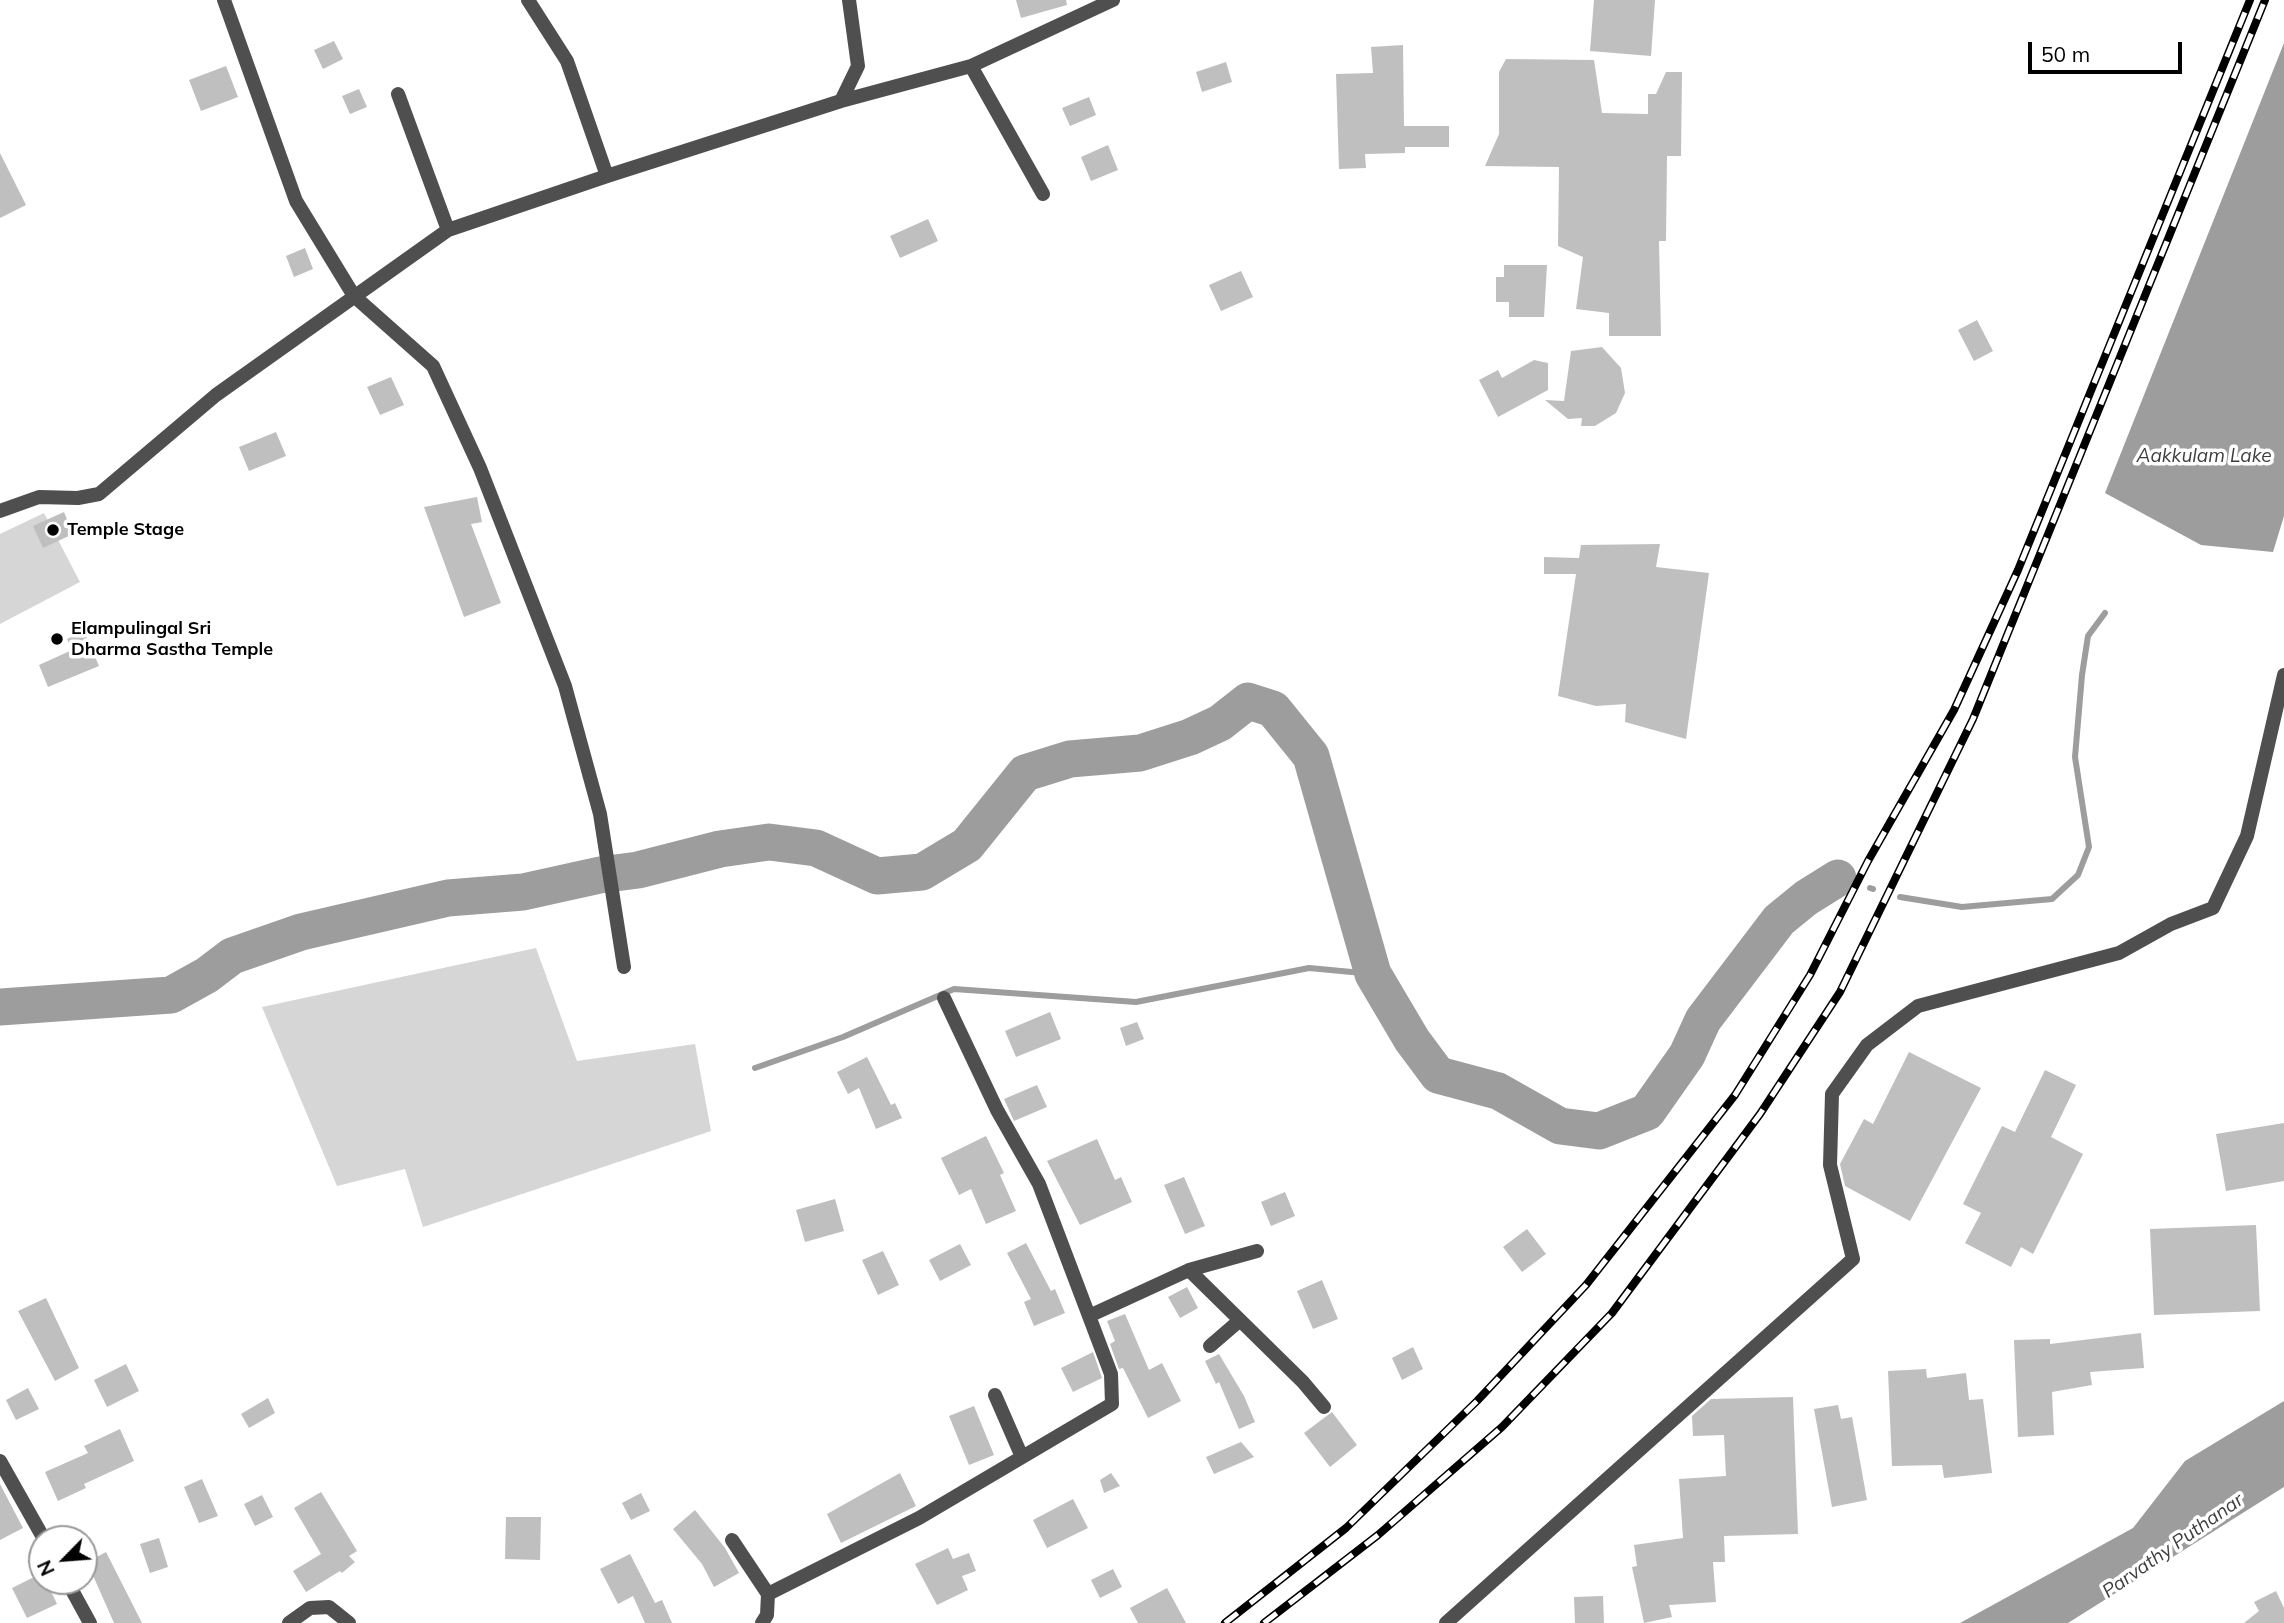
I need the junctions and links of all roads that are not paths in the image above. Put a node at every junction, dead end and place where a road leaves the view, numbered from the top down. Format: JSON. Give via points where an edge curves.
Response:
{"nodes":[{"id":1,"x":224,"y":0,"type":"edge"},
{"id":2,"x":528,"y":0,"type":"edge"},
{"id":3,"x":849,"y":0,"type":"edge"},
{"id":4,"x":1113,"y":0,"type":"edge"},
{"id":5,"x":971,"y":66,"type":"junction"},
{"id":6,"x":398,"y":94,"type":"dead end"},
{"id":7,"x":841,"y":101,"type":"junction"},
{"id":8,"x":607,"y":176,"type":"junction"},
{"id":9,"x":1043,"y":194,"type":"dead end"},
{"id":10,"x":449,"y":230,"type":"junction"},
{"id":11,"x":354,"y":296,"type":"junction"},
{"id":12,"x":0,"y":511,"type":"edge"},
{"id":13,"x":2284,"y":675,"type":"edge"},
{"id":14,"x":624,"y":967,"type":"dead end"},
{"id":15,"x":944,"y":998,"type":"dead end"},
{"id":16,"x":1257,"y":1251,"type":"dead end"},
{"id":17,"x":1189,"y":1270,"type":"junction"},
{"id":18,"x":1089,"y":1316,"type":"junction"},
{"id":19,"x":1239,"y":1321,"type":"junction"},
{"id":20,"x":1210,"y":1346,"type":"dead end"},
{"id":21,"x":995,"y":1395,"type":"dead end"},
{"id":22,"x":1324,"y":1407,"type":"dead end"},
{"id":23,"x":1022,"y":1457,"type":"junction"},
{"id":24,"x":0,"y":1461,"type":"edge"},
{"id":25,"x":36,"y":1525,"type":"edge"},
{"id":26,"x":732,"y":1539,"type":"dead end"},
{"id":27,"x":768,"y":1594,"type":"junction"},
{"id":28,"x":75,"y":1595,"type":"edge"},
{"id":29,"x":90,"y":1623,"type":"edge"},
{"id":30,"x":289,"y":1623,"type":"edge"},
{"id":31,"x":349,"y":1623,"type":"edge"},
{"id":32,"x":762,"y":1623,"type":"edge"},
{"id":33,"x":1446,"y":1623,"type":"edge"}],
"edges":[{"from":1,"to":11,"type":"street","via":[[296,201]]},
{"from":2,"to":8,"type":"street","via":[[567,61]]},
{"from":3,"to":7,"type":"street","via":[[858,66]]},
{"from":4,"to":5,"type":"street"},
{"from":5,"to":7,"type":"street"},
{"from":5,"to":9,"type":"street"},
{"from":6,"to":10,"type":"street"},
{"from":7,"to":8,"type":"street"},
{"from":8,"to":10,"type":"street"},
{"from":10,"to":11,"type":"street"},
{"from":11,"to":12,"type":"street","via":[[216,395],[99,494],[39,497]]},
{"from":11,"to":14,"type":"street","via":[[433,366],[474,455],[565,686],[600,814]]},
{"from":13,"to":33,"type":"street","via":[[2247,836],[2213,908],[2171,924],[2119,953],[1918,1006],[1867,1045],[1832,1094],[1830,1165],[1853,1259]]},
{"from":15,"to":18,"type":"street","via":[[997,1110],[1039,1184]]},
{"from":16,"to":17,"type":"street"},
{"from":17,"to":18,"type":"street"},
{"from":17,"to":19,"type":"street"},
{"from":18,"to":23,"type":"street","via":[[1111,1374],[1112,1404]]},
{"from":19,"to":20,"type":"street"},
{"from":19,"to":22,"type":"street"},
{"from":21,"to":23,"type":"street"},
{"from":23,"to":27,"type":"street","via":[[919,1518]]},
{"from":24,"to":25,"type":"street"},
{"from":26,"to":27,"type":"street"},
{"from":27,"to":32,"type":"street"},
{"from":28,"to":29,"type":"street"},
{"from":30,"to":31,"type":"street","via":[[310,1608],[329,1607]]}]}
